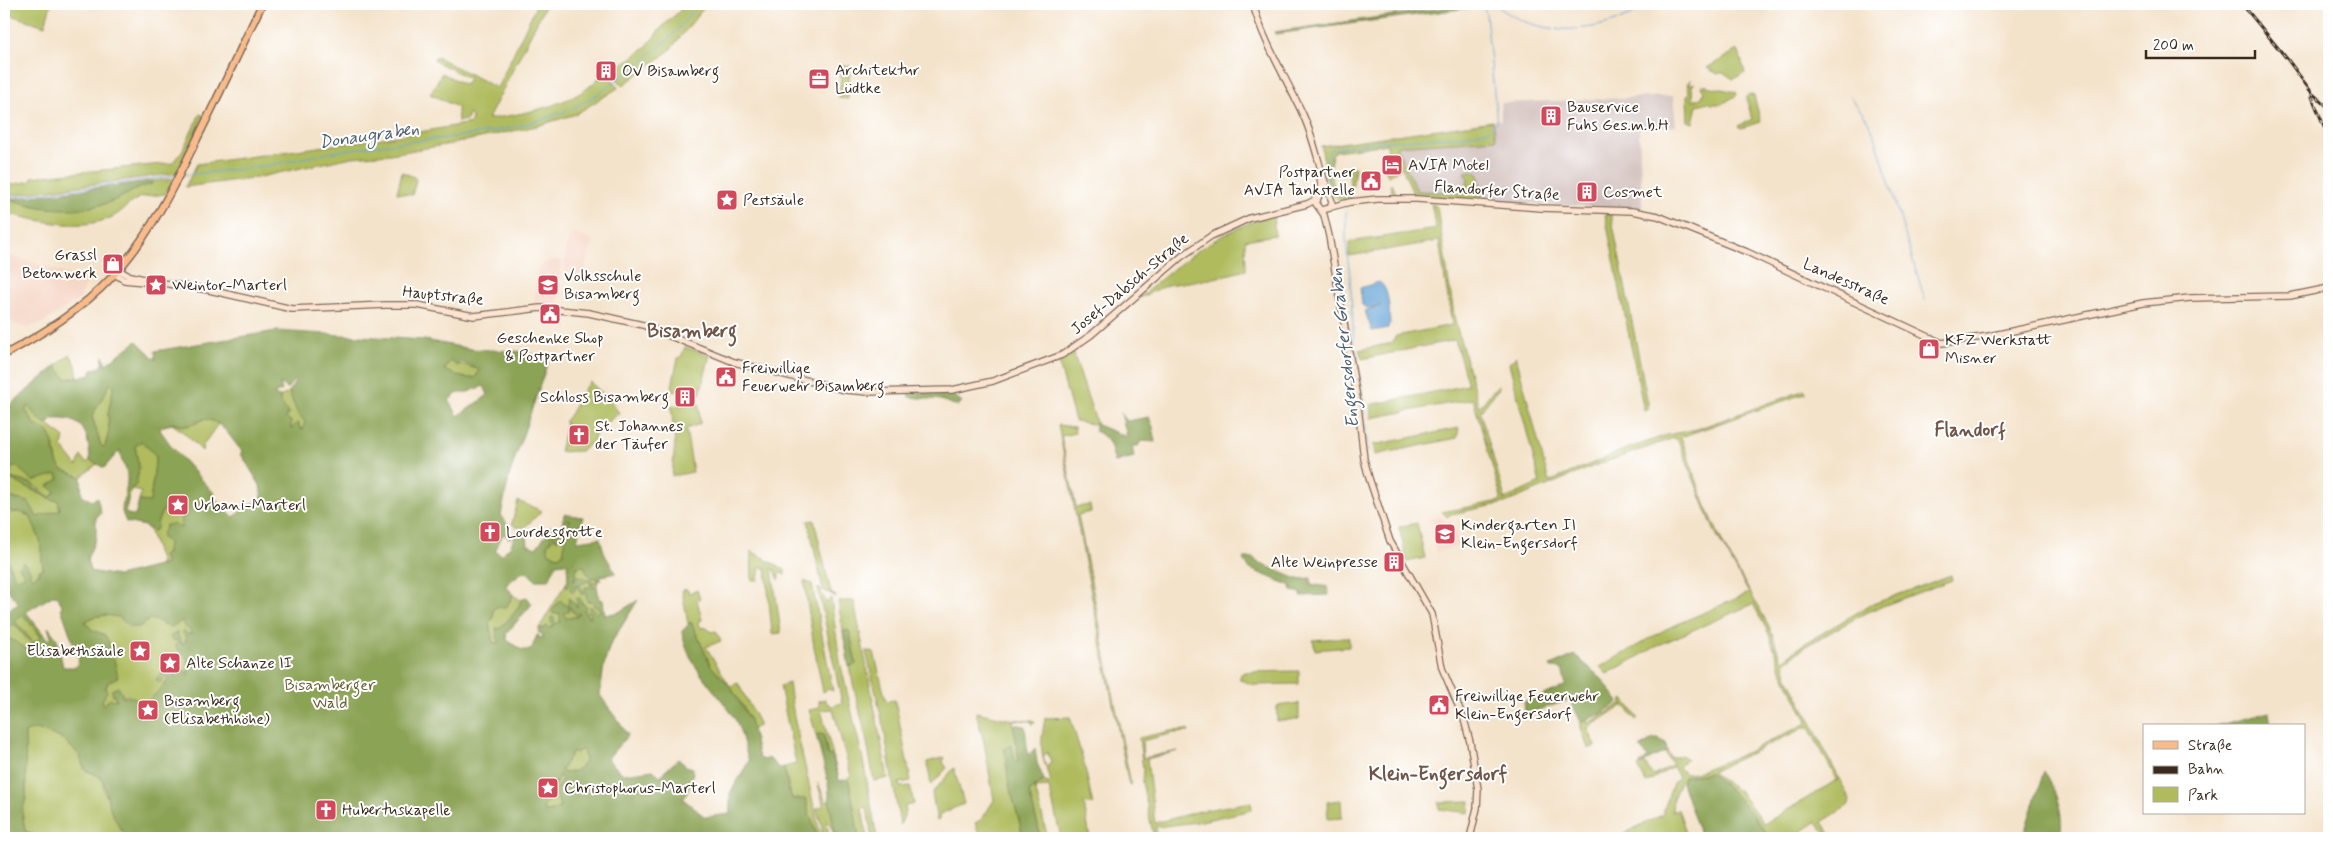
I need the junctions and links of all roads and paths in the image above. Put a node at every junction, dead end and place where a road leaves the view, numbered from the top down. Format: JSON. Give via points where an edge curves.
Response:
{"nodes":[{"id":1,"x":262,"y":4,"type":"edge"},
{"id":2,"x":1253,"y":4,"type":"edge"},
{"id":3,"x":1320,"y":171,"type":"junction"},
{"id":4,"x":1331,"y":197,"type":"junction"},
{"id":5,"x":1318,"y":198,"type":"junction"},
{"id":6,"x":1350,"y":202,"type":"junction"},
{"id":7,"x":1292,"y":208,"type":"junction"},
{"id":8,"x":1330,"y":208,"type":"junction"},
{"id":9,"x":1320,"y":209,"type":"junction"},
{"id":10,"x":1641,"y":213,"type":"joint"},
{"id":11,"x":1329,"y":236,"type":"junction"},
{"id":12,"x":117,"y":272,"type":"junction"},
{"id":13,"x":2329,"y":288,"type":"edge"},
{"id":14,"x":693,"y":345,"type":"joint"},
{"id":15,"x":4,"y":355,"type":"edge"},
{"id":16,"x":1470,"y":838,"type":"edge"}],
"edges":[{"from":1,"to":12,"type":"main road","via":[[186,163],[148,230]]},
{"from":2,"to":3,"type":"main road","via":[[1268,45],[1307,124]]},
{"from":3,"to":4,"type":"main road"},
{"from":3,"to":5,"type":"main road"},
{"from":4,"to":5,"type":"main road","name":"Flandorfer Straße","via":[[1325,194]]},
{"from":4,"to":6,"type":"main road","name":"Flandorfer Straße"},
{"from":4,"to":8,"type":"main road"},
{"from":5,"to":7,"type":"main road","name":"Josef-Dabsch-Straße"},
{"from":5,"to":9,"type":"main road"},
{"from":6,"to":8,"type":"main road","name":"Flandorfer Straße"},
{"from":6,"to":10,"type":"main road","name":"Flandorfer Straße","via":[[1417,199]]},
{"from":7,"to":9,"type":"main road","name":"Josef-Dabsch-Straße"},
{"from":7,"to":14,"type":"main road","name":"Josef-Dabsch-Straße","via":[[1250,218],[1211,236],[1181,257],[1076,347],[1039,365],[978,385],[952,390],[856,392],[753,367]]},
{"from":8,"to":9,"type":"main road","name":"Flandorfer Straße"},
{"from":8,"to":11,"type":"main road"},
{"from":9,"to":11,"type":"main road"},
{"from":10,"to":13,"type":"main road","name":"Landesstraße","via":[[1666,219],[1747,252],[1893,318],[1937,342],[1956,342],[2159,301],[2290,296]]},
{"from":11,"to":16,"type":"main road","via":[[1369,478],[1388,537],[1432,614],[1440,662],[1470,742],[1478,789]]},
{"from":12,"to":14,"type":"main road","name":"Hauptstraße","via":[[124,280],[209,290],[292,309],[417,305],[484,316],[540,308],[562,309],[643,325]]},
{"from":12,"to":15,"type":"main road","via":[[68,315]]}]}
